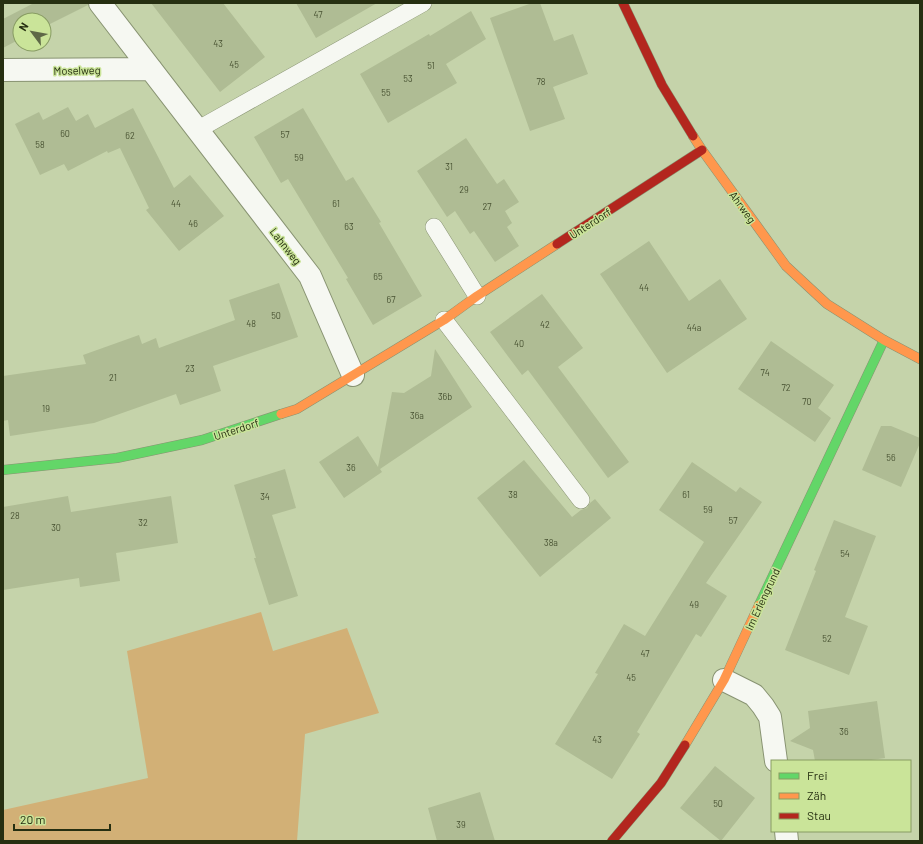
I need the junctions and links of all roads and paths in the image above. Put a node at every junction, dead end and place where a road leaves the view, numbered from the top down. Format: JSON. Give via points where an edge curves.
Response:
{"nodes":[{"id":1,"x":100,"y":3,"type":"edge"},
{"id":2,"x":423,"y":3,"type":"edge"},
{"id":3,"x":623,"y":3,"type":"edge"},
{"id":4,"x":151,"y":69,"type":"junction"},
{"id":5,"x":3,"y":70,"type":"edge"},
{"id":6,"x":197,"y":130,"type":"junction"},
{"id":7,"x":702,"y":150,"type":"junction"},
{"id":8,"x":434,"y":227,"type":"dead end"},
{"id":9,"x":477,"y":296,"type":"junction"},
{"id":10,"x":444,"y":320,"type":"junction"},
{"id":11,"x":884,"y":340,"type":"junction"},
{"id":12,"x":920,"y":359,"type":"edge"},
{"id":13,"x":353,"y":375,"type":"junction"},
{"id":14,"x":3,"y":470,"type":"edge"},
{"id":15,"x":581,"y":500,"type":"dead end"},
{"id":16,"x":724,"y":680,"type":"junction"},
{"id":17,"x":776,"y":760,"type":"edge"},
{"id":18,"x":612,"y":841,"type":"edge"}],
"edges":[{"from":1,"to":4,"type":"street","name":"Lahnweg"},
{"from":2,"to":6,"type":"lane"},
{"from":3,"to":7,"type":"street","name":"Ahrweg","via":[[662,86]]},
{"from":4,"to":5,"type":"street","name":"Moselweg"},
{"from":4,"to":6,"type":"street","name":"Lahnweg"},
{"from":6,"to":13,"type":"street","name":"Lahnweg","via":[[310,276]]},
{"from":7,"to":9,"type":"street","name":"Unterdorf"},
{"from":7,"to":11,"type":"street","name":"Ahrweg","via":[[786,266],[827,304]]},
{"from":8,"to":9,"type":"lane"},
{"from":9,"to":10,"type":"street","name":"Unterdorf"},
{"from":10,"to":13,"type":"street","name":"Unterdorf"},
{"from":10,"to":15,"type":"lane"},
{"from":11,"to":12,"type":"street","name":"Ahrweg"},
{"from":11,"to":16,"type":"street","name":"Im Erlengrund"},
{"from":13,"to":14,"type":"street","name":"Unterdorf","via":[[297,409],[202,440],[117,458]]},
{"from":16,"to":17,"type":"street","via":[[754,696],[763,706],[770,717]]},
{"from":16,"to":18,"type":"street","name":"Im Erlengrund","via":[[661,783]]}]}
